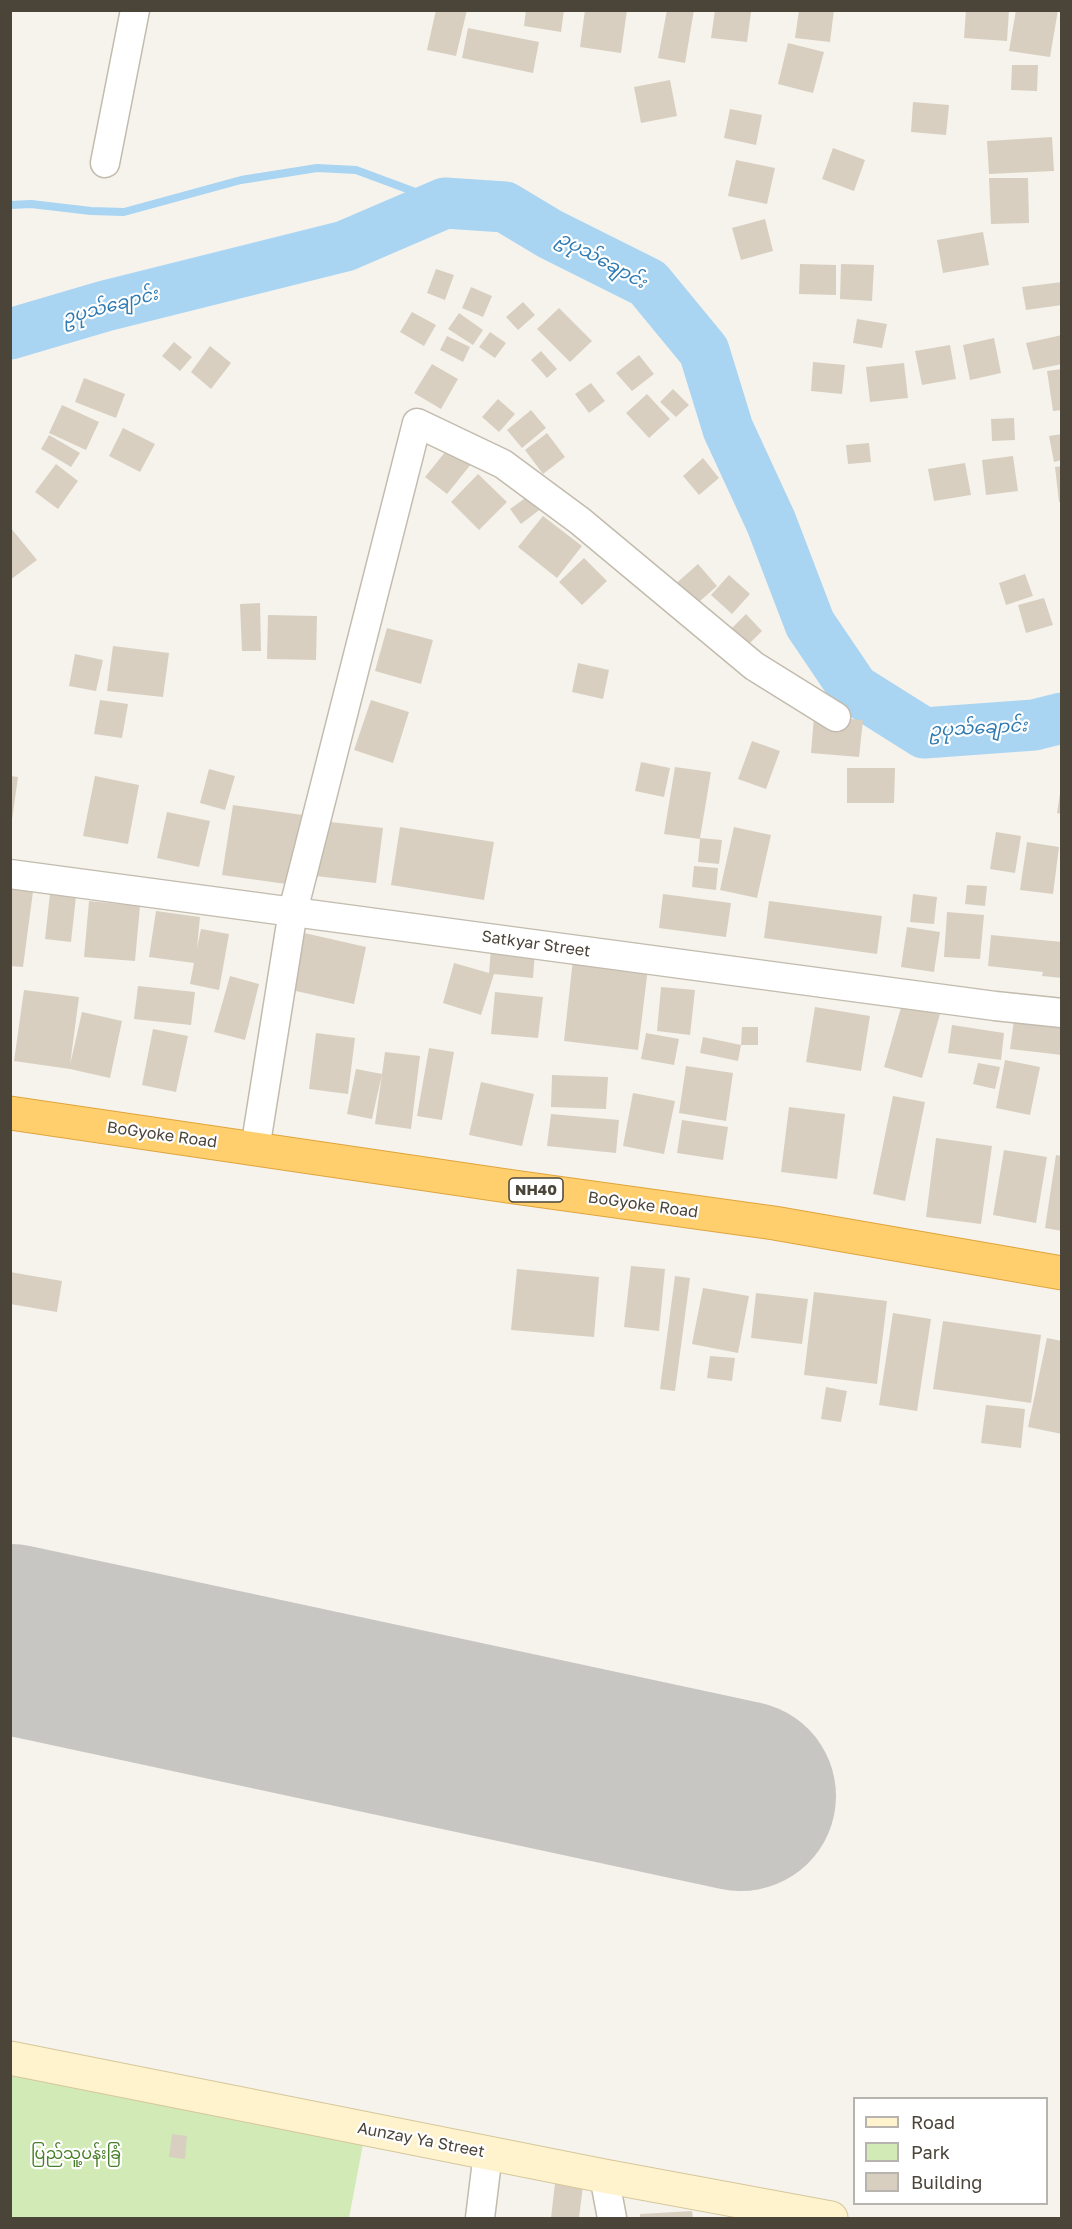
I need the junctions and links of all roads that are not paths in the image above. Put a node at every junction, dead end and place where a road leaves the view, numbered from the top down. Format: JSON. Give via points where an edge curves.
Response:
{"nodes":[{"id":1,"x":135,"y":10,"type":"edge"},
{"id":2,"x":105,"y":163,"type":"dead end"},
{"id":3,"x":836,"y":717,"type":"dead end"},
{"id":4,"x":10,"y":874,"type":"edge"},
{"id":5,"x":293,"y":911,"type":"junction"},
{"id":6,"x":1062,"y":1012,"type":"edge"},
{"id":7,"x":10,"y":1113,"type":"edge"},
{"id":8,"x":255,"y":1149,"type":"junction"},
{"id":9,"x":1062,"y":1273,"type":"edge"},
{"id":10,"x":10,"y":2058,"type":"edge"},
{"id":11,"x":488,"y":2153,"type":"junction"},
{"id":12,"x":604,"y":2176,"type":"junction"},
{"id":13,"x":480,"y":2218,"type":"edge"},
{"id":14,"x":612,"y":2218,"type":"edge"},
{"id":15,"x":831,"y":2218,"type":"edge"}],
"edges":[{"from":1,"to":2,"type":"street"},
{"from":3,"to":5,"type":"street","via":[[754,666],[580,521],[503,464],[417,423]]},
{"from":4,"to":5,"type":"street","name":"Satkyar Street"},
{"from":5,"to":6,"type":"street","name":"Satkyar Street"},
{"from":5,"to":8,"type":"street"},
{"from":7,"to":8,"type":"highway","name":"BoGyoke Road","number":"NH40"},
{"from":8,"to":9,"type":"highway","name":"BoGyoke Road","number":"NH40","via":[[774,1223]]},
{"from":10,"to":11,"type":"street","name":"Aunzay Ya Street"},
{"from":11,"to":12,"type":"street","name":"Aunzay Ya Street"},
{"from":11,"to":13,"type":"street"},
{"from":12,"to":14,"type":"street"},
{"from":12,"to":15,"type":"street","name":"Aunzay Ya Street"}]}
